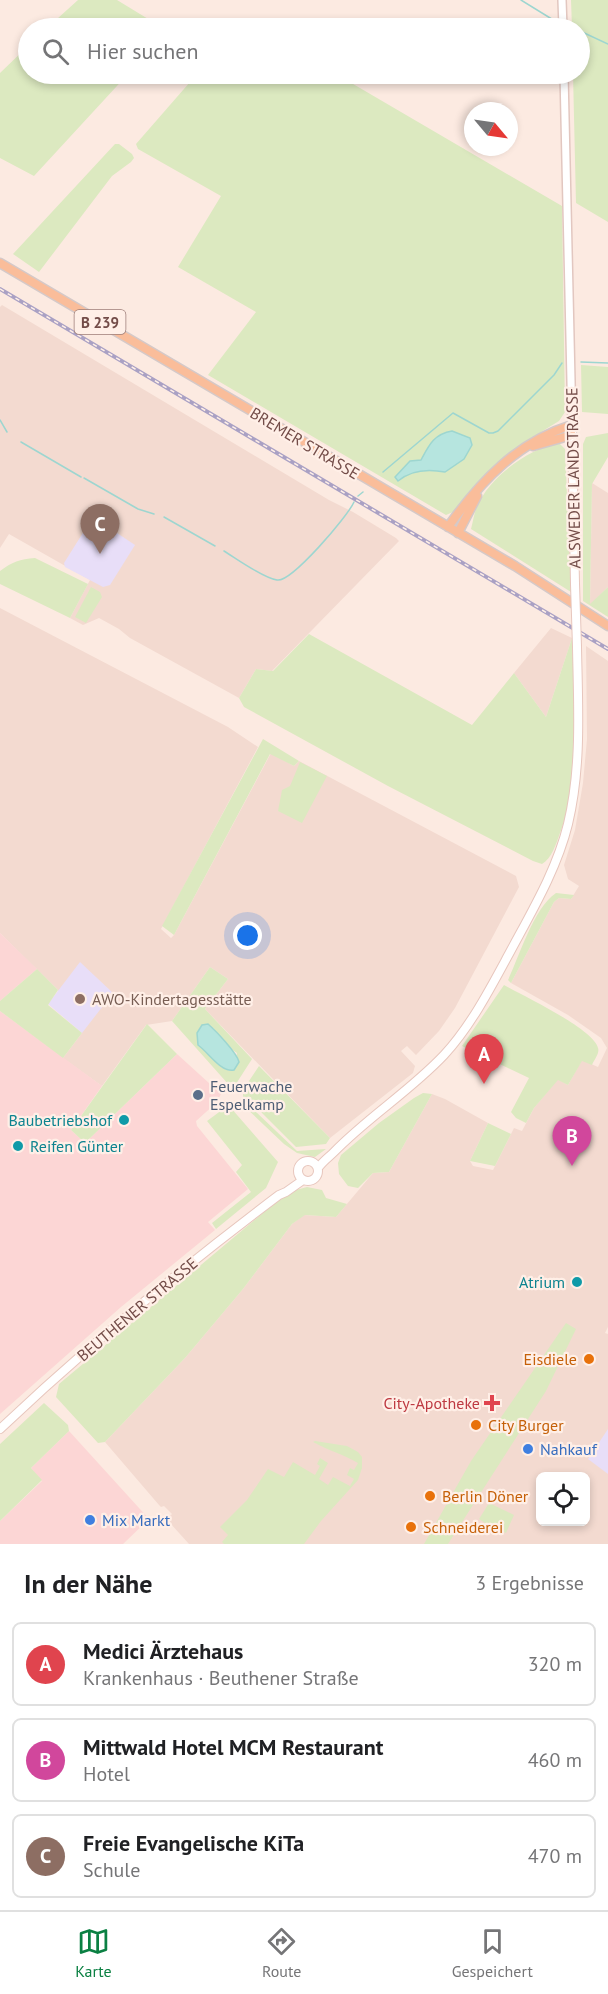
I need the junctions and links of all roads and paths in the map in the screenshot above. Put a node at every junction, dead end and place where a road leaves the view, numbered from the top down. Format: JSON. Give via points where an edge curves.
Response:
{"nodes":[{"id":1,"x":562,"y":0,"type":"edge"},
{"id":2,"x":563,"y":18,"type":"edge"},
{"id":3,"x":564,"y":84,"type":"edge"},
{"id":4,"x":0,"y":263,"type":"edge"},
{"id":5,"x":572,"y":425,"type":"junction"},
{"id":6,"x":572,"y":435,"type":"junction"},
{"id":7,"x":448,"y":527,"type":"junction"},
{"id":8,"x":458,"y":533,"type":"junction"},
{"id":9,"x":608,"y":626,"type":"edge"},
{"id":10,"x":316,"y":1165,"type":"junction"},
{"id":11,"x":301,"y":1177,"type":"junction"},
{"id":12,"x":0,"y":1429,"type":"edge"}],
"edges":[{"from":1,"to":2,"type":"street"},
{"from":3,"to":5,"type":"street","name":"ALSWEDER LANDSTRASSE"},
{"from":4,"to":7,"type":"main road","name":"BREMER STRASSE","number":"B 239"},
{"from":5,"to":6,"type":"main road","name":"ALSWEDER LANDSTRASSE"},
{"from":5,"to":7,"type":"main road","via":[[542,436],[497,468]]},
{"from":6,"to":8,"type":"main road","via":[[532,446],[500,470],[482,489]]},
{"from":6,"to":10,"type":"main road","name":"ALSWEDER LANDSTRASSE","bridge":true,"via":[[578,714],[575,788],[568,825],[548,878],[468,1024],[425,1075]]},
{"from":7,"to":8,"type":"main road","name":"BREMER STRASSE","number":"B 239"},
{"from":8,"to":9,"type":"main road","name":"BREMER STRASSE","number":"B 239"},
{"from":10,"to":11,"type":"main road","via":[[319,1172],[315,1178],[309,1181]]},
{"from":10,"to":11,"type":"main road","via":[[307,1160],[301,1163]]},
{"from":11,"to":12,"type":"main road","name":"BEUTHENER STRASSE","via":[[90,1347]]}]}
